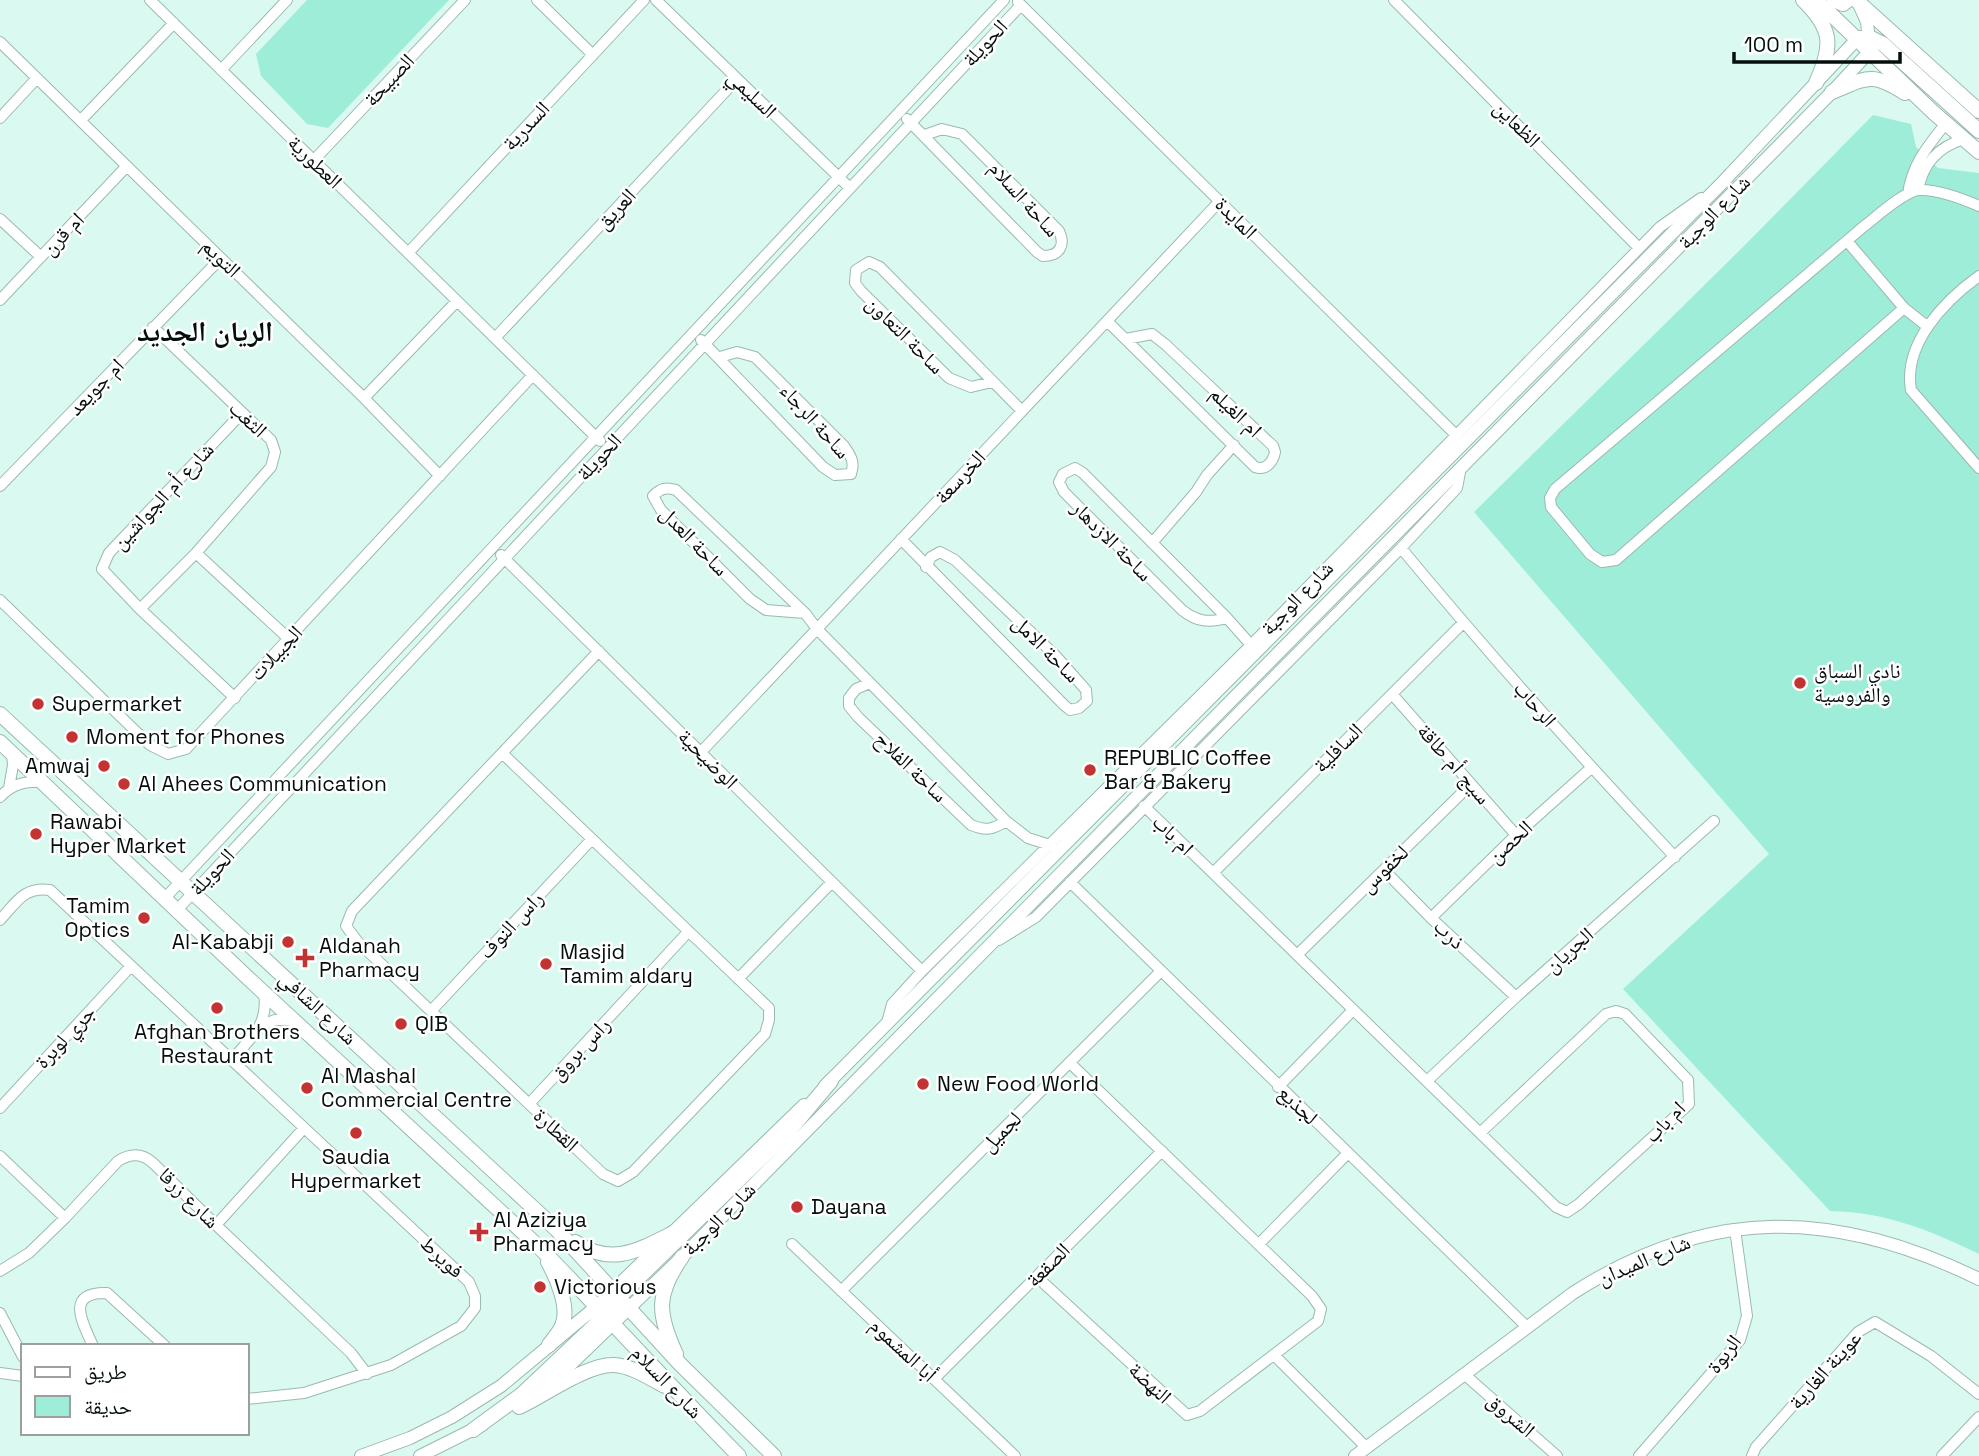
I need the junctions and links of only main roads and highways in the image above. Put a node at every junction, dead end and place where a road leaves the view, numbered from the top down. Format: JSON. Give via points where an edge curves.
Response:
{"nodes":[{"id":1,"x":1803,"y":0,"type":"edge"},
{"id":2,"x":1816,"y":0,"type":"edge"},
{"id":3,"x":1835,"y":0,"type":"edge"},
{"id":4,"x":1854,"y":1,"type":"edge"},
{"id":5,"x":1866,"y":42,"type":"junction"},
{"id":6,"x":1816,"y":83,"type":"road end"},
{"id":7,"x":1832,"y":92,"type":"road end"},
{"id":8,"x":1979,"y":111,"type":"edge"},
{"id":9,"x":1934,"y":113,"type":"junction"},
{"id":10,"x":1979,"y":131,"type":"edge"},
{"id":11,"x":1979,"y":152,"type":"edge"},
{"id":12,"x":0,"y":714,"type":"edge"},
{"id":13,"x":0,"y":742,"type":"edge"},
{"id":14,"x":831,"y":1081,"type":"road end"},
{"id":15,"x":473,"y":1186,"type":"junction"},
{"id":16,"x":556,"y":1229,"type":"junction"},
{"id":17,"x":675,"y":1233,"type":"road end"},
{"id":18,"x":541,"y":1249,"type":"junction"},
{"id":19,"x":682,"y":1257,"type":"road end"},
{"id":20,"x":611,"y":1307,"type":"junction"},
{"id":21,"x":550,"y":1345,"type":"road end"},
{"id":22,"x":681,"y":1365,"type":"junction"},
{"id":23,"x":673,"y":1390,"type":"junction"},
{"id":24,"x":519,"y":1407,"type":"road end"},
{"id":25,"x":723,"y":1408,"type":"junction"},
{"id":26,"x":473,"y":1430,"type":"road end"},
{"id":27,"x":739,"y":1456,"type":"edge"},
{"id":28,"x":774,"y":1456,"type":"edge"}],
"edges":[{"from":1,"to":6,"type":"main road","via":[[1827,31],[1829,52]]},
{"from":2,"to":5,"type":"main road"},
{"from":3,"to":4,"type":"main road","via":[[1842,4]]},
{"from":4,"to":8,"type":"main road"},
{"from":5,"to":9,"type":"main road"},
{"from":5,"to":10,"type":"main road","via":[[1883,44]]},
{"from":7,"to":9,"type":"main road","via":[[1875,78]]},
{"from":9,"to":11,"type":"main road"},
{"from":12,"to":16,"type":"main road","name":"شارع الشافي"},
{"from":13,"to":15,"type":"main road","name":"شارع الشافي"},
{"from":14,"to":20,"type":"main road","via":[[789,1130]]},
{"from":15,"to":18,"type":"main road","name":"شارع الشافي"},
{"from":15,"to":20,"type":"main road","via":[[538,1236]]},
{"from":16,"to":17,"type":"main road","via":[[596,1254],[615,1255]]},
{"from":16,"to":20,"type":"main road","name":"شارع الشافي"},
{"from":18,"to":20,"type":"main road","name":"شارع الشافي"},
{"from":18,"to":21,"type":"main road","via":[[563,1304],[563,1324]]},
{"from":19,"to":22,"type":"main road","via":[[661,1299],[666,1333]]},
{"from":20,"to":22,"type":"main road","name":"شارع السلام"},
{"from":20,"to":23,"type":"main road","name":"شارع السلام"},
{"from":20,"to":25,"type":"main road","via":[[693,1388]]},
{"from":20,"to":26,"type":"main road","via":[[521,1395]]},
{"from":22,"to":25,"type":"main road","name":"شارع السلام"},
{"from":23,"to":24,"type":"main road","via":[[614,1365],[582,1373]]},
{"from":23,"to":27,"type":"main road","name":"شارع السلام"},
{"from":25,"to":28,"type":"main road","name":"شارع السلام"}]}
